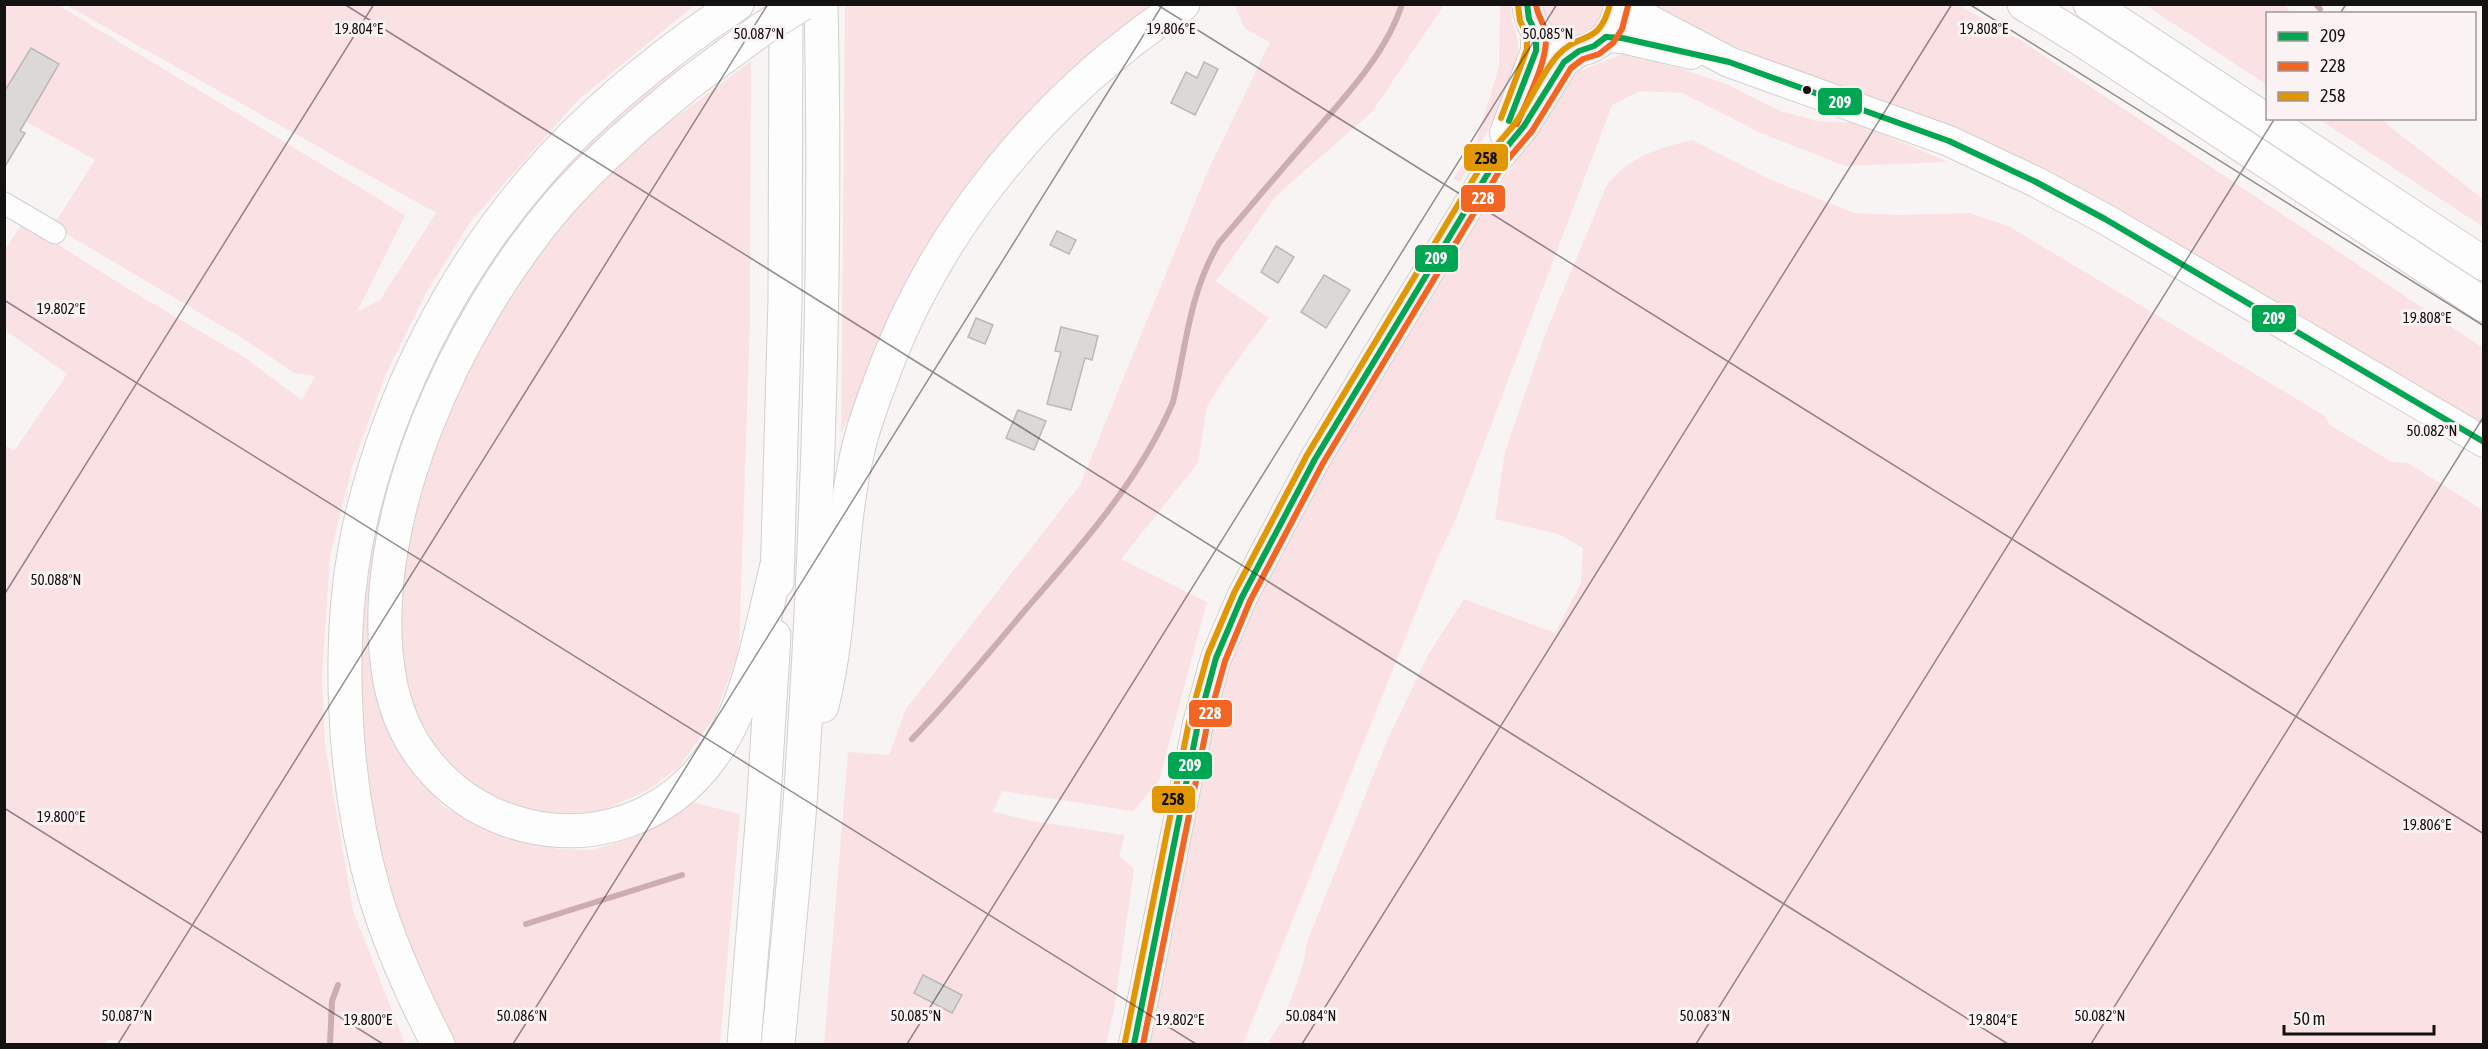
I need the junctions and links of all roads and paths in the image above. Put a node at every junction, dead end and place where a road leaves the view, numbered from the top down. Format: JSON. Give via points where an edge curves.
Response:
{"nodes":[{"id":1,"x":737,"y":4,"type":"edge"},
{"id":2,"x":786,"y":4,"type":"edge"},
{"id":3,"x":801,"y":4,"type":"edge"},
{"id":4,"x":821,"y":4,"type":"edge"},
{"id":5,"x":1183,"y":4,"type":"edge"},
{"id":6,"x":1527,"y":4,"type":"edge"},
{"id":7,"x":1619,"y":4,"type":"edge"},
{"id":8,"x":2024,"y":4,"type":"edge"},
{"id":9,"x":2090,"y":4,"type":"edge"},
{"id":10,"x":1536,"y":33,"type":"junction"},
{"id":11,"x":1606,"y":37,"type":"junction"},
{"id":12,"x":1579,"y":51,"type":"junction"},
{"id":13,"x":1729,"y":62,"type":"junction"},
{"id":14,"x":1496,"y":160,"type":"junction"},
{"id":15,"x":4,"y":203,"type":"edge"},
{"id":16,"x":55,"y":233,"type":"dead end"},
{"id":17,"x":2484,"y":264,"type":"edge"},
{"id":18,"x":2484,"y":305,"type":"edge"},
{"id":19,"x":2484,"y":442,"type":"edge"},
{"id":20,"x":778,"y":561,"type":"junction"},
{"id":21,"x":801,"y":792,"type":"junction"},
{"id":22,"x":438,"y":1044,"type":"edge"},
{"id":23,"x":744,"y":1044,"type":"edge"},
{"id":24,"x":778,"y":1044,"type":"edge"},
{"id":25,"x":1134,"y":1044,"type":"edge"}],
"edges":[{"from":1,"to":22,"type":"highway","via":[[619,94],[577,132],[486,240],[412,372],[384,441],[361,517],[351,582],[345,667],[357,811],[389,937]]},
{"from":2,"to":20,"type":"highway","via":[[785,312]]},
{"from":3,"to":20,"type":"highway","bridge":true,"via":[[693,80],[592,167],[536,231],[495,292],[445,383],[418,450],[397,523],[389,565],[386,627],[393,691],[403,724],[426,764],[440,779],[476,807],[500,818],[560,831],[603,827],[642,814],[683,788],[724,739],[745,690]]},
{"from":4,"to":21,"type":"highway","via":[[819,445]]},
{"from":5,"to":21,"type":"highway","via":[[1126,43],[1090,74],[1012,155],[952,235],[906,320],[887,361],[858,449],[841,561],[831,671]]},
{"from":6,"to":10,"type":"main road","via":[[1528,19]]},
{"from":7,"to":11,"type":"main road","via":[[1614,25]]},
{"from":7,"to":13,"type":"main road"},
{"from":8,"to":18,"type":"highway"},
{"from":9,"to":17,"type":"highway"},
{"from":10,"to":12,"type":"main road","via":[[1555,48]]},
{"from":10,"to":14,"type":"main road","via":[[1536,51]]},
{"from":11,"to":12,"type":"main road"},
{"from":11,"to":13,"type":"main road"},
{"from":12,"to":14,"type":"main road","via":[[1564,62],[1524,126]]},
{"from":13,"to":19,"type":"main road","via":[[1949,141],[2037,182]]},
{"from":14,"to":25,"type":"main road","via":[[1315,459],[1242,597],[1216,658],[1198,724]]},
{"from":15,"to":16,"type":"street"},
{"from":20,"to":23,"type":"highway"},
{"from":21,"to":24,"type":"highway"}]}
